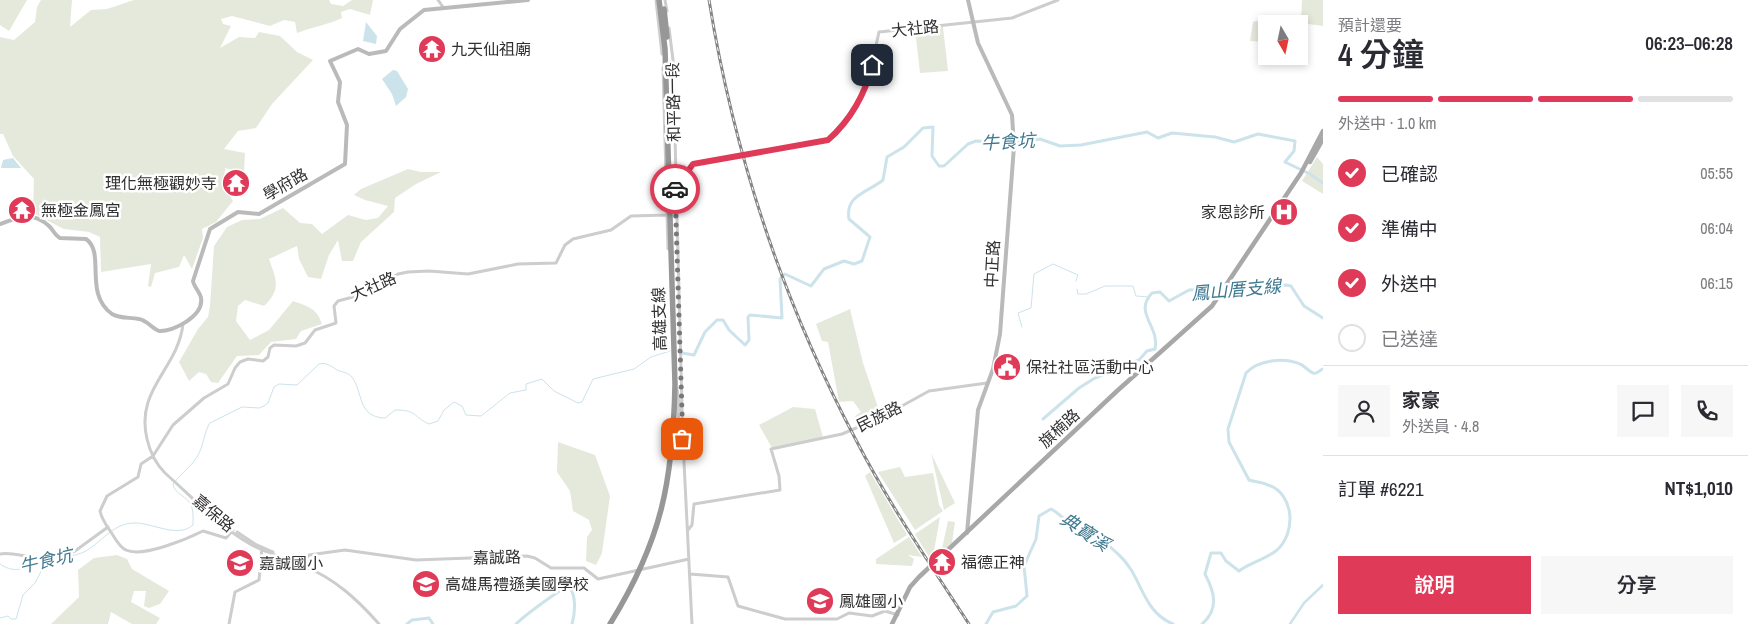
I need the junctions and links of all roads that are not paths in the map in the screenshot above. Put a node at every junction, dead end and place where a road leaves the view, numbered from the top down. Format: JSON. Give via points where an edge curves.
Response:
{"nodes":[{"id":1,"x":437,"y":0,"type":"edge"},
{"id":2,"x":528,"y":0,"type":"edge"},
{"id":3,"x":661,"y":0,"type":"edge"},
{"id":4,"x":968,"y":0,"type":"edge"},
{"id":5,"x":1058,"y":0,"type":"edge"},
{"id":6,"x":444,"y":7,"type":"junction"},
{"id":7,"x":435,"y":8,"type":"junction"},
{"id":8,"x":974,"y":21,"type":"junction"},
{"id":9,"x":1323,"y":131,"type":"edge"},
{"id":10,"x":1323,"y":139,"type":"edge"},
{"id":11,"x":1304,"y":170,"type":"junction"},
{"id":12,"x":675,"y":189,"type":"junction"},
{"id":13,"x":667,"y":215,"type":"junction"},
{"id":14,"x":0,"y":224,"type":"edge"},
{"id":15,"x":183,"y":324,"type":"junction"},
{"id":16,"x":987,"y":382,"type":"junction"},
{"id":17,"x":683,"y":444,"type":"junction"},
{"id":18,"x":153,"y":456,"type":"junction"},
{"id":19,"x":108,"y":528,"type":"junction"},
{"id":20,"x":233,"y":530,"type":"junction"},
{"id":21,"x":688,"y":530,"type":"junction"},
{"id":22,"x":966,"y":533,"type":"junction"},
{"id":23,"x":262,"y":549,"type":"junction"},
{"id":24,"x":0,"y":554,"type":"edge"},
{"id":25,"x":689,"y":559,"type":"junction"},
{"id":26,"x":304,"y":565,"type":"junction"},
{"id":27,"x":690,"y":574,"type":"junction"},
{"id":28,"x":898,"y":615,"type":"junction"},
{"id":29,"x":229,"y":624,"type":"edge"},
{"id":30,"x":380,"y":624,"type":"edge"},
{"id":31,"x":610,"y":624,"type":"edge"},
{"id":32,"x":614,"y":624,"type":"edge"},
{"id":33,"x":692,"y":624,"type":"edge"},
{"id":34,"x":893,"y":624,"type":"edge"}],
"edges":[{"from":1,"to":6,"type":"street"},
{"from":1,"to":7,"type":"street"},
{"from":2,"to":6,"type":"main road"},
{"from":3,"to":12,"type":"street","name":"和平路一段","via":[[667,14],[672,60]]},
{"from":3,"to":13,"type":"street","name":"和平路一段"},
{"from":3,"to":31,"type":"highway","name":"高雄支線","bridge":true,"via":[[665,49],[674,433],[669,477],[655,532],[629,592]]},
{"from":3,"to":32,"type":"highway","name":"高雄支線","bridge":true,"via":[[669,58],[678,432],[672,484],[658,533],[633,592]]},
{"from":4,"to":8,"type":"main road","name":"中正路"},
{"from":5,"to":8,"type":"street","name":"大社路","via":[[1012,18]]},
{"from":6,"to":7,"type":"main road"},
{"from":7,"to":15,"type":"main road","name":"學府路","via":[[423,10],[402,28],[386,51],[369,54],[360,48],[329,62],[340,82],[337,98],[347,125],[347,160],[341,168],[261,212],[238,212],[210,229],[193,281],[201,303],[191,319]]},
{"from":8,"to":12,"type":"street","name":"大社路","via":[[879,32],[868,81],[860,100],[828,140],[693,164]]},
{"from":8,"to":16,"type":"main road","name":"中正路","via":[[981,49],[1011,111],[1014,142],[1000,334]]},
{"from":9,"to":11,"type":"main road","name":"旗楠路"},
{"from":10,"to":11,"type":"main road","name":"旗楠路"},
{"from":11,"to":22,"type":"main road","name":"旗楠路","via":[[1212,309]]},
{"from":12,"to":17,"type":"street","name":"和平路一段"},
{"from":13,"to":17,"type":"street","name":"和平路一段","via":[[673,386]]},
{"from":13,"to":18,"type":"street","name":"大社路","via":[[630,216],[611,230],[572,239],[556,263],[518,264],[468,274],[408,272],[398,274],[364,294],[338,301],[334,306],[336,323],[315,330],[305,343],[286,347],[274,345],[263,361],[248,359],[240,362],[228,384],[204,398],[170,427]]},
{"from":14,"to":15,"type":"main road","via":[[27,216],[45,223],[62,239],[86,239],[94,254],[97,293],[111,312],[142,319],[158,331]]},
{"from":15,"to":18,"type":"street","name":"嘉保路","via":[[177,351],[152,387],[146,407],[145,432]]},
{"from":16,"to":21,"type":"street","name":"民族路","via":[[929,391],[842,434],[771,449],[780,490],[694,504],[692,525]]},
{"from":16,"to":22,"type":"main road","name":"中正路","via":[[978,410]]},
{"from":17,"to":21,"type":"street","name":"和平路一段"},
{"from":18,"to":19,"type":"street","name":"大社路","via":[[141,464],[138,477],[106,497],[100,511]]},
{"from":18,"to":20,"type":"street","name":"嘉保路","via":[[172,478]]},
{"from":19,"to":20,"type":"street","name":"大社路","via":[[122,548],[138,553],[204,531],[226,538]]},
{"from":19,"to":24,"type":"street","via":[[70,553],[33,557]]},
{"from":20,"to":23,"type":"street","name":"嘉保路"},
{"from":21,"to":25,"type":"street","name":"和平路一段"},
{"from":22,"to":28,"type":"main road","name":"旗楠路","via":[[914,584]]},
{"from":23,"to":26,"type":"street","name":"嘉保路"},
{"from":23,"to":29,"type":"street","via":[[258,580],[235,592]]},
{"from":25,"to":26,"type":"street","name":"嘉誠路","via":[[598,579],[584,568],[551,568],[527,556],[416,560],[345,550],[309,555]]},
{"from":25,"to":27,"type":"street","name":"和平路一段"},
{"from":26,"to":30,"type":"street","name":"嘉保路","via":[[346,588]]},
{"from":27,"to":28,"type":"street","via":[[728,577],[738,606],[785,619],[837,619],[850,613],[865,616],[885,611]]},
{"from":27,"to":33,"type":"street","name":"和平路一段"},
{"from":28,"to":34,"type":"main road","name":"旗楠路"}]}
